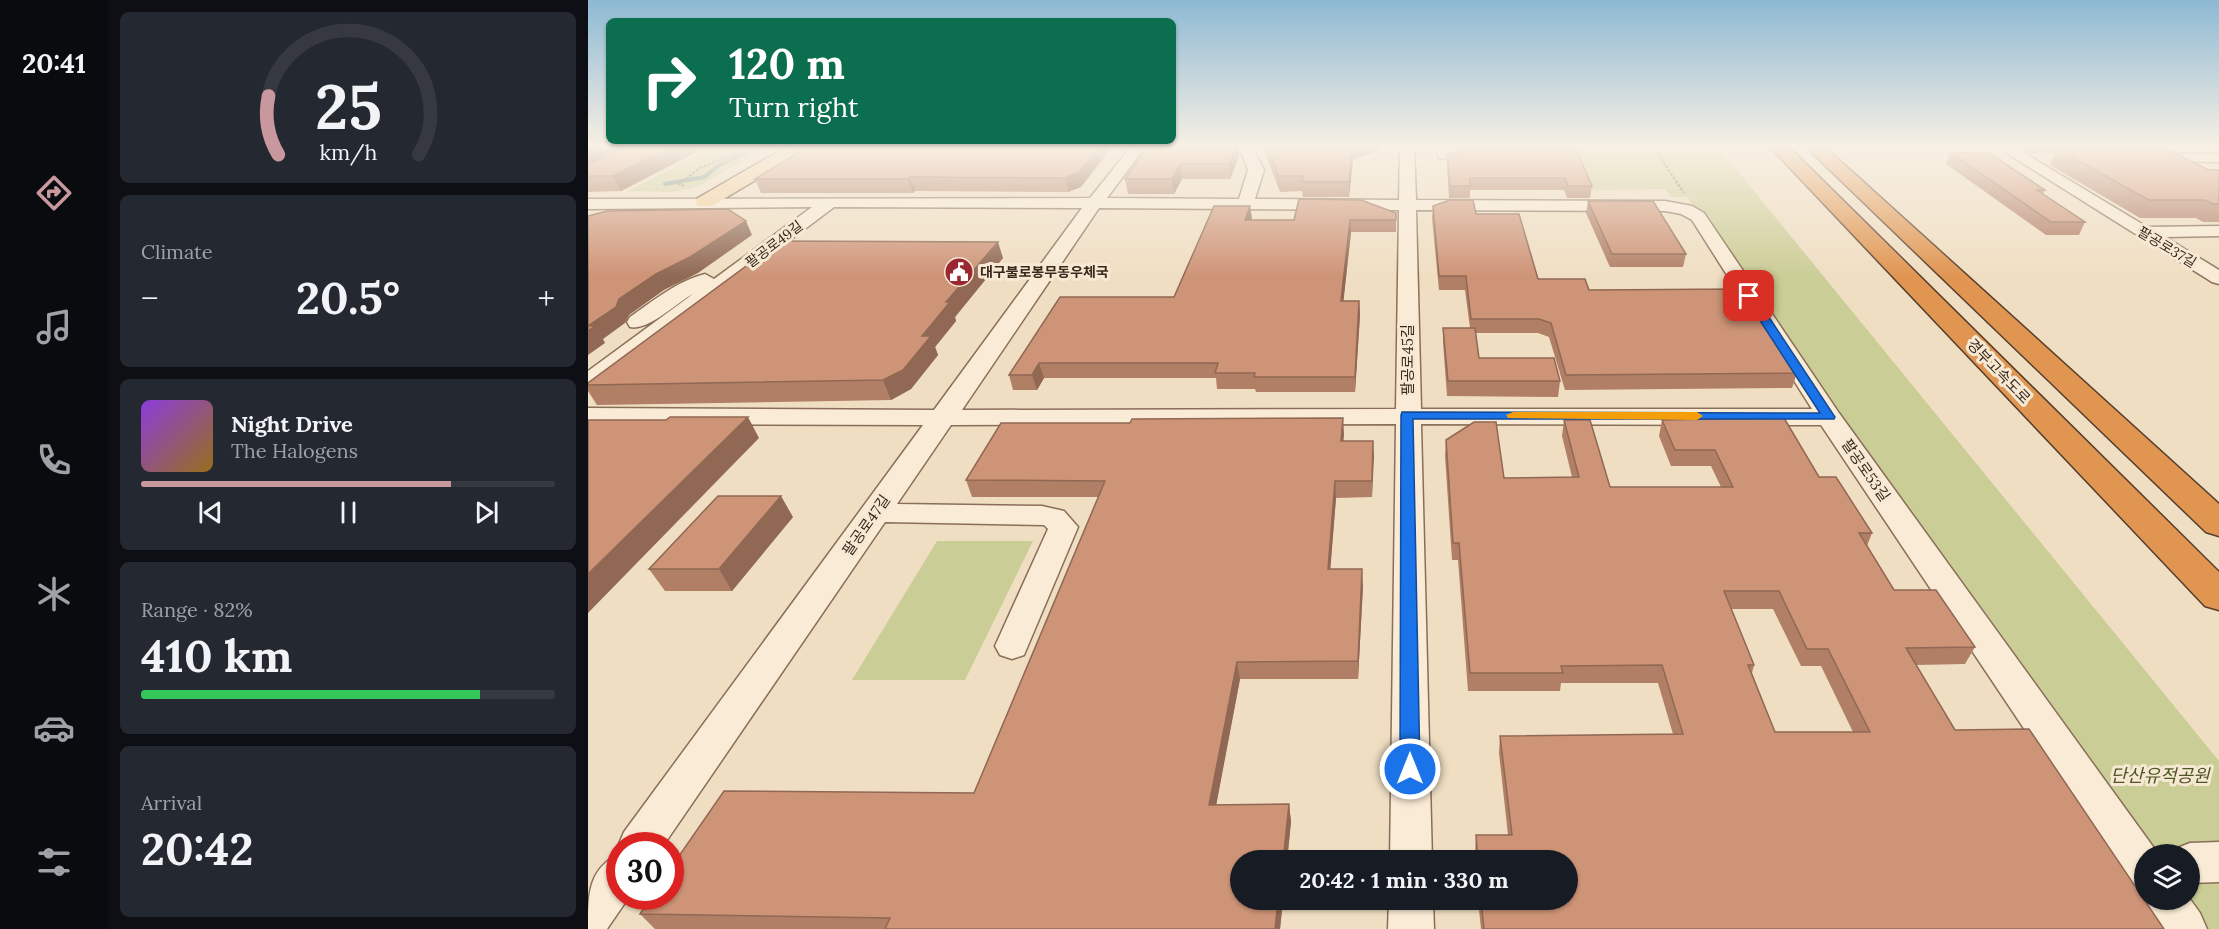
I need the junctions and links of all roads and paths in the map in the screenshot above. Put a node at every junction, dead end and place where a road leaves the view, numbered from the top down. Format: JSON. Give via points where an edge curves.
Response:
{"nodes":[{"id":1,"x":725,"y":190,"type":"edge"},
{"id":2,"x":1106,"y":190,"type":"edge"},
{"id":3,"x":1250,"y":190,"type":"edge"},
{"id":4,"x":1408,"y":190,"type":"edge"},
{"id":5,"x":1821,"y":190,"type":"edge"},
{"id":6,"x":1861,"y":190,"type":"edge"},
{"id":7,"x":2074,"y":190,"type":"edge"},
{"id":8,"x":705,"y":202,"type":"junction"},
{"id":9,"x":830,"y":202,"type":"junction"},
{"id":10,"x":588,"y":204,"type":"edge"},
{"id":11,"x":1094,"y":204,"type":"junction"},
{"id":12,"x":1245,"y":205,"type":"junction"},
{"id":13,"x":1408,"y":205,"type":"junction"},
{"id":14,"x":2219,"y":231,"type":"edge"},
{"id":15,"x":2142,"y":232,"type":"junction"},
{"id":16,"x":744,"y":266,"type":"junction"},
{"id":17,"x":2219,"y":278,"type":"edge"},
{"id":18,"x":638,"y":322,"type":"dead end"},
{"id":19,"x":588,"y":382,"type":"edge"},
{"id":20,"x":1407,"y":415,"type":"junction"},
{"id":21,"x":588,"y":416,"type":"edge"},
{"id":22,"x":1829,"y":417,"type":"junction"},
{"id":23,"x":941,"y":419,"type":"junction"},
{"id":24,"x":874,"y":513,"type":"junction"},
{"id":25,"x":2219,"y":524,"type":"edge"},
{"id":26,"x":2219,"y":596,"type":"edge"},
{"id":27,"x":1012,"y":646,"type":"dead end"},
{"id":28,"x":649,"y":832,"type":"edge"},
{"id":29,"x":1411,"y":850,"type":"edge"},
{"id":30,"x":2134,"y":853,"type":"edge"},
{"id":31,"x":2219,"y":862,"type":"edge"},
{"id":32,"x":2200,"y":863,"type":"edge"},
{"id":33,"x":606,"y":893,"type":"edge"},
{"id":34,"x":1411,"y":910,"type":"edge"},
{"id":35,"x":2171,"y":910,"type":"edge"},
{"id":36,"x":588,"y":918,"type":"edge"},
{"id":37,"x":1411,"y":929,"type":"edge"},
{"id":38,"x":2184,"y":929,"type":"edge"}],
"edges":[{"from":1,"to":8,"type":"main road"},
{"from":2,"to":11,"type":"street","name":"팔공로47길"},
{"from":3,"to":12,"type":"street"},
{"from":4,"to":13,"type":"street","name":"팔공로45길"},
{"from":5,"to":26,"type":"highway","name":"경부고속도로"},
{"from":6,"to":25,"type":"highway"},
{"from":7,"to":15,"type":"street","name":"팔공로37길"},
{"from":8,"to":9,"type":"street","name":"팔공로49길"},
{"from":8,"to":10,"type":"street","name":"팔공로49길"},
{"from":9,"to":11,"type":"street"},
{"from":9,"to":16,"type":"street","name":"팔공로49길"},
{"from":11,"to":12,"type":"street","name":"팔공로53길"},
{"from":11,"to":23,"type":"street","name":"팔공로47길"},
{"from":12,"to":13,"type":"street","name":"팔공로53길"},
{"from":13,"to":20,"type":"street","name":"팔공로45길"},
{"from":13,"to":22,"type":"street","name":"팔공로53길","via":[[1665,206],[1693,213]]},
{"from":14,"to":15,"type":"street"},
{"from":15,"to":17,"type":"street","name":"팔공로37길"},
{"from":16,"to":18,"type":"street","via":[[700,282]]},
{"from":16,"to":19,"type":"street","name":"팔공로49길"},
{"from":20,"to":22,"type":"street"},
{"from":20,"to":23,"type":"street"},
{"from":20,"to":29,"type":"street","name":"팔공로45길"},
{"from":21,"to":23,"type":"street"},
{"from":22,"to":30,"type":"street","name":"팔공로53길"},
{"from":23,"to":24,"type":"street","name":"팔공로47길"},
{"from":24,"to":27,"type":"street","via":[[1054,518],[1063,527]]},
{"from":24,"to":28,"type":"street","name":"팔공로47길"},
{"from":31,"to":32,"type":"street"},
{"from":33,"to":36,"type":"street"},
{"from":34,"to":37,"type":"street"},
{"from":35,"to":38,"type":"street"}]}
